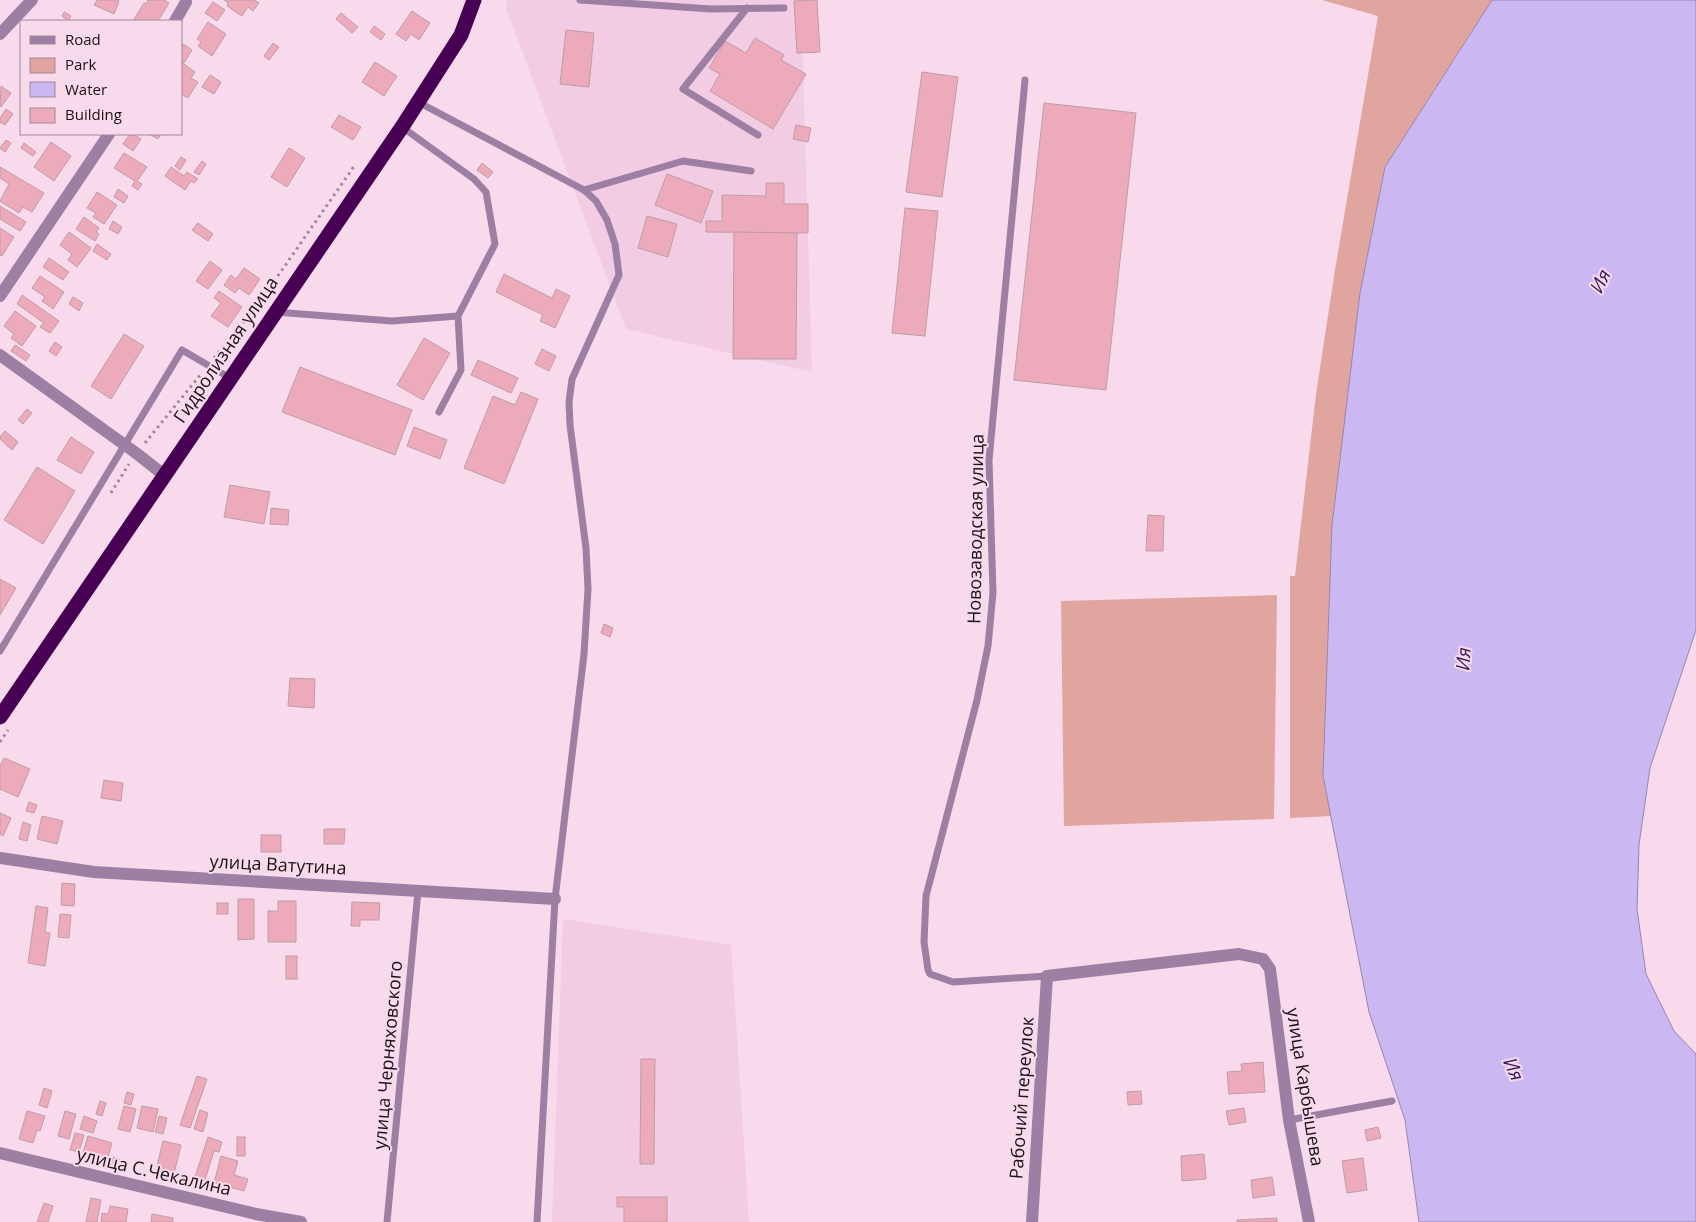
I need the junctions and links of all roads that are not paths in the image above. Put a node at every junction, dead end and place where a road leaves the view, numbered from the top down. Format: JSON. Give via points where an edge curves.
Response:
{"nodes":[{"id":1,"x":32,"y":0,"type":"edge"},
{"id":2,"x":474,"y":0,"type":"edge"},
{"id":3,"x":580,"y":0,"type":"edge"},
{"id":4,"x":186,"y":2,"type":"dead end"},
{"id":5,"x":747,"y":8,"type":"junction"},
{"id":6,"x":784,"y":8,"type":"dead end"},
{"id":7,"x":176,"y":20,"type":"edge"},
{"id":8,"x":2,"y":34,"type":"edge"},
{"id":9,"x":1025,"y":80,"type":"dead end"},
{"id":10,"x":418,"y":102,"type":"junction"},
{"id":11,"x":402,"y":127,"type":"junction"},
{"id":12,"x":108,"y":135,"type":"edge"},
{"id":13,"x":758,"y":135,"type":"dead end"},
{"id":14,"x":751,"y":171,"type":"dead end"},
{"id":15,"x":584,"y":190,"type":"junction"},
{"id":16,"x":0,"y":296,"type":"edge"},
{"id":17,"x":275,"y":312,"type":"junction"},
{"id":18,"x":458,"y":316,"type":"junction"},
{"id":19,"x":0,"y":355,"type":"edge"},
{"id":20,"x":230,"y":378,"type":"junction"},
{"id":21,"x":440,"y":412,"type":"dead end"},
{"id":22,"x":125,"y":445,"type":"junction"},
{"id":23,"x":164,"y":475,"type":"junction"},
{"id":24,"x":0,"y":651,"type":"edge"},
{"id":25,"x":0,"y":717,"type":"edge"},
{"id":26,"x":0,"y":858,"type":"edge"},
{"id":27,"x":418,"y":891,"type":"junction"},
{"id":28,"x":554,"y":899,"type":"junction"},
{"id":29,"x":1047,"y":976,"type":"junction"},
{"id":30,"x":1392,"y":1100,"type":"dead end"},
{"id":31,"x":1290,"y":1120,"type":"junction"},
{"id":32,"x":0,"y":1153,"type":"edge"},
{"id":33,"x":301,"y":1222,"type":"edge"},
{"id":34,"x":387,"y":1222,"type":"edge"},
{"id":35,"x":537,"y":1222,"type":"edge"},
{"id":36,"x":1032,"y":1222,"type":"edge"},
{"id":37,"x":1309,"y":1222,"type":"edge"}],
"edges":[{"from":1,"to":8,"type":"street"},
{"from":2,"to":10,"type":"highway","name":"Гидролизная улица","via":[[461,34]]},
{"from":3,"to":5,"type":"lane"},
{"from":4,"to":7,"type":"street"},
{"from":5,"to":6,"type":"lane"},
{"from":5,"to":13,"type":"lane","via":[[683,89]]},
{"from":9,"to":29,"type":"lane","name":"Новозаводская улица","via":[[989,460],[993,593],[988,646],[926,896],[924,942],[930,974],[953,982]]},
{"from":10,"to":11,"type":"highway","name":"Гидролизная улица"},
{"from":10,"to":15,"type":"lane"},
{"from":11,"to":17,"type":"highway","name":"Гидролизная улица"},
{"from":11,"to":18,"type":"lane","via":[[474,179],[486,192],[495,244]]},
{"from":12,"to":16,"type":"street"},
{"from":14,"to":15,"type":"lane","via":[[682,160]]},
{"from":15,"to":28,"type":"lane","via":[[596,201],[607,220],[620,275],[572,379],[569,402],[588,589],[584,654]]},
{"from":17,"to":18,"type":"lane","via":[[392,321]]},
{"from":17,"to":20,"type":"highway","name":"Гидролизная улица"},
{"from":18,"to":21,"type":"lane","via":[[461,370]]},
{"from":19,"to":22,"type":"street"},
{"from":20,"to":22,"type":"lane","via":[[182,350]]},
{"from":20,"to":23,"type":"highway","name":"Гидролизная улица"},
{"from":22,"to":23,"type":"street"},
{"from":22,"to":24,"type":"lane"},
{"from":23,"to":25,"type":"highway","name":"Гидролизная улица"},
{"from":26,"to":27,"type":"street","name":"улица Ватутина","via":[[94,872]]},
{"from":27,"to":28,"type":"street","name":"улица Ватутина"},
{"from":27,"to":34,"type":"lane","name":"улица Черняховского"},
{"from":28,"to":35,"type":"lane"},
{"from":29,"to":31,"type":"street","name":"улица Карбышева","via":[[1239,954],[1263,959],[1270,969]]},
{"from":29,"to":36,"type":"street","name":"Рабочий переулок"},
{"from":30,"to":31,"type":"lane"},
{"from":31,"to":37,"type":"street","name":"улица Карбышева"},
{"from":32,"to":33,"type":"street","name":"улица С.Чекалина"}]}
